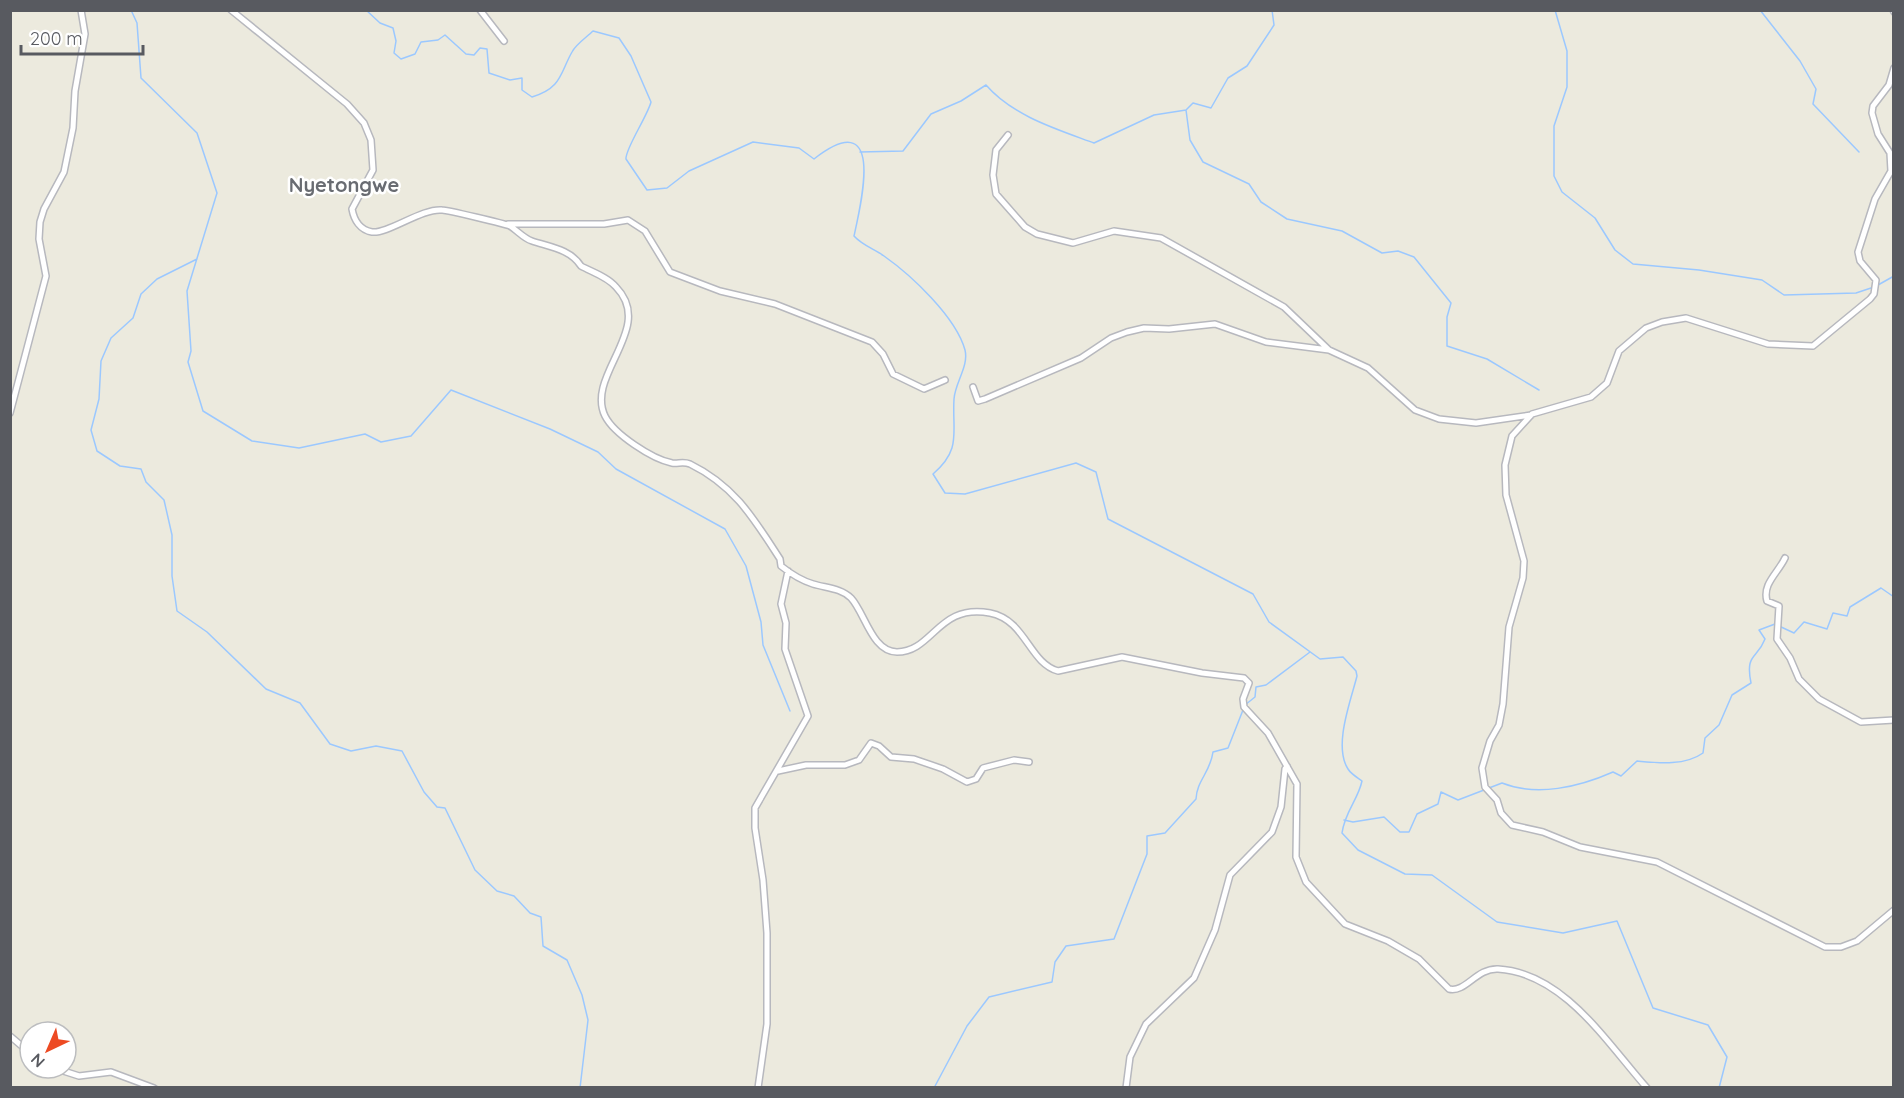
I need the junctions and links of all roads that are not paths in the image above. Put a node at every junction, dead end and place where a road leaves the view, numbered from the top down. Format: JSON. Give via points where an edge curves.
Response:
{"nodes":[{"id":1,"x":81,"y":10,"type":"edge"},
{"id":2,"x":231,"y":10,"type":"edge"},
{"id":3,"x":480,"y":10,"type":"edge"},
{"id":4,"x":504,"y":41,"type":"dead end"},
{"id":5,"x":1893,"y":68,"type":"edge"},
{"id":6,"x":1008,"y":135,"type":"dead end"},
{"id":7,"x":508,"y":224,"type":"junction"},
{"id":8,"x":1329,"y":350,"type":"junction"},
{"id":9,"x":945,"y":380,"type":"dead end"},
{"id":10,"x":973,"y":387,"type":"dead end"},
{"id":11,"x":10,"y":413,"type":"edge"},
{"id":12,"x":1532,"y":414,"type":"junction"},
{"id":13,"x":1785,"y":558,"type":"dead end"},
{"id":14,"x":788,"y":571,"type":"junction"},
{"id":15,"x":1893,"y":720,"type":"edge"},
{"id":16,"x":1029,"y":762,"type":"dead end"},
{"id":17,"x":1287,"y":766,"type":"junction"},
{"id":18,"x":778,"y":771,"type":"junction"},
{"id":19,"x":1893,"y":910,"type":"edge"},
{"id":20,"x":78,"y":1076,"type":"edge"},
{"id":21,"x":154,"y":1088,"type":"edge"},
{"id":22,"x":758,"y":1088,"type":"edge"},
{"id":23,"x":1126,"y":1088,"type":"edge"},
{"id":24,"x":1647,"y":1088,"type":"edge"}],
"edges":[{"from":1,"to":11,"type":"street","via":[[85,34],[73,129],[64,172],[40,222],[46,276]]},
{"from":2,"to":7,"type":"street","via":[[347,104],[364,123],[371,140],[373,170],[352,209],[363,228],[381,232],[397,223],[443,210]]},
{"from":3,"to":4,"type":"street"},
{"from":5,"to":12,"type":"street","via":[[1872,113],[1878,134],[1890,153],[1891,171],[1875,199],[1858,252],[1860,261],[1876,280],[1870,299],[1813,346],[1768,344],[1686,318],[1646,328],[1619,351],[1607,383],[1591,397]]},
{"from":6,"to":8,"type":"street","via":[[996,150],[996,194],[1025,227],[1073,243],[1114,231],[1161,238],[1284,307]]},
{"from":7,"to":9,"type":"street","via":[[604,224],[628,220],[645,231],[670,272],[720,291],[775,304],[872,342],[893,374],[924,389]]},
{"from":7,"to":14,"type":"street","via":[[530,241],[557,248],[621,293],[629,327],[609,369],[603,399],[606,417],[613,428],[632,445],[670,463],[690,465],[727,490],[752,513],[781,566]]},
{"from":8,"to":10,"type":"street","via":[[1266,342],[1215,324],[1144,328],[1111,338],[1091,353],[986,399],[978,401]]},
{"from":8,"to":12,"type":"street","via":[[1368,368],[1415,410],[1439,419],[1476,423]]},
{"from":12,"to":19,"type":"street","via":[[1512,436],[1505,465],[1506,495],[1523,554],[1523,578],[1509,627],[1507,685],[1501,714],[1482,768],[1485,787],[1497,800],[1505,819],[1580,847],[1657,862],[1826,947],[1857,941]]},
{"from":13,"to":15,"type":"street","via":[[1765,594],[1767,601],[1779,606],[1777,639],[1798,679],[1819,699],[1861,722]]},
{"from":14,"to":17,"type":"street","via":[[807,582],[844,592],[860,609],[874,638],[891,651],[905,651],[919,644],[950,617],[988,613],[1018,628],[1041,660],[1058,671],[1122,657],[1244,678],[1249,688],[1243,699],[1244,707],[1268,733]]},
{"from":14,"to":18,"type":"street","via":[[781,604],[786,623],[785,649],[808,716]]},
{"from":16,"to":18,"type":"street","via":[[1014,760],[983,768],[976,779],[967,782],[914,759],[891,757],[871,743],[859,760],[845,765],[806,765]]},
{"from":17,"to":23,"type":"street","via":[[1281,807],[1272,832],[1230,875],[1215,930],[1194,978],[1146,1024],[1130,1057]]},
{"from":17,"to":24,"type":"street","via":[[1298,789],[1299,868],[1306,882],[1345,924],[1388,941],[1419,959],[1449,989],[1462,987],[1482,970],[1496,969],[1515,971],[1543,983],[1576,1007]]},
{"from":18,"to":22,"type":"street","via":[[754,815],[767,933],[767,1024]]},
{"from":20,"to":21,"type":"street","via":[[111,1072]]}]}
